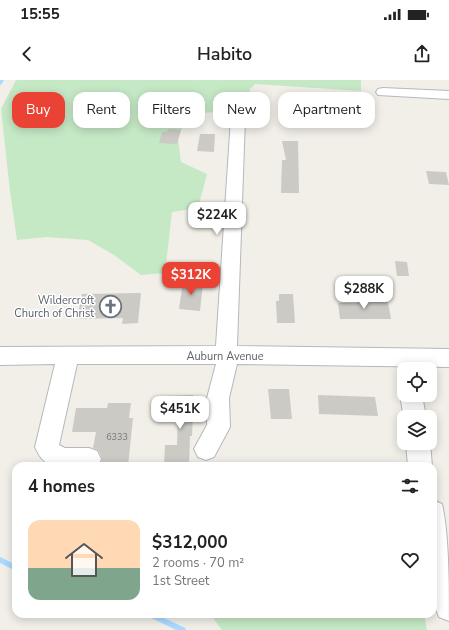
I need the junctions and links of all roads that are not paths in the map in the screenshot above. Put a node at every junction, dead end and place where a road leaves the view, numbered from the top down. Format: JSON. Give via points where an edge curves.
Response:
{"nodes":[{"id":1,"x":383,"y":92,"type":"dead end"},
{"id":2,"x":449,"y":95,"type":"edge"},
{"id":3,"x":238,"y":128,"type":"edge"},
{"id":4,"x":227,"y":355,"type":"junction"},
{"id":5,"x":0,"y":356,"type":"edge"},
{"id":6,"x":68,"y":356,"type":"junction"},
{"id":7,"x":449,"y":358,"type":"edge"},
{"id":8,"x":414,"y":362,"type":"edge"},
{"id":9,"x":397,"y":363,"type":"edge"},
{"id":10,"x":206,"y":449,"type":"dead end"},
{"id":11,"x":419,"y":450,"type":"edge"},
{"id":12,"x":89,"y":459,"type":"dead end"},
{"id":13,"x":420,"y":462,"type":"edge"},
{"id":14,"x":437,"y":536,"type":"edge"},
{"id":15,"x":449,"y":607,"type":"edge"}],
"edges":[{"from":1,"to":2,"type":"street"},
{"from":3,"to":4,"type":"street"},
{"from":4,"to":6,"type":"street","name":"Auburn Avenue"},
{"from":4,"to":9,"type":"street","name":"Auburn Avenue"},
{"from":4,"to":10,"type":"street","via":[[218,398],[219,427]]},
{"from":5,"to":6,"type":"street","name":"Auburn Avenue"},
{"from":6,"to":12,"type":"street","via":[[47,447],[51,454],[60,459]]},
{"from":7,"to":8,"type":"street","name":"Auburn Avenue"},
{"from":11,"to":13,"type":"street"},
{"from":14,"to":15,"type":"street"}]}
